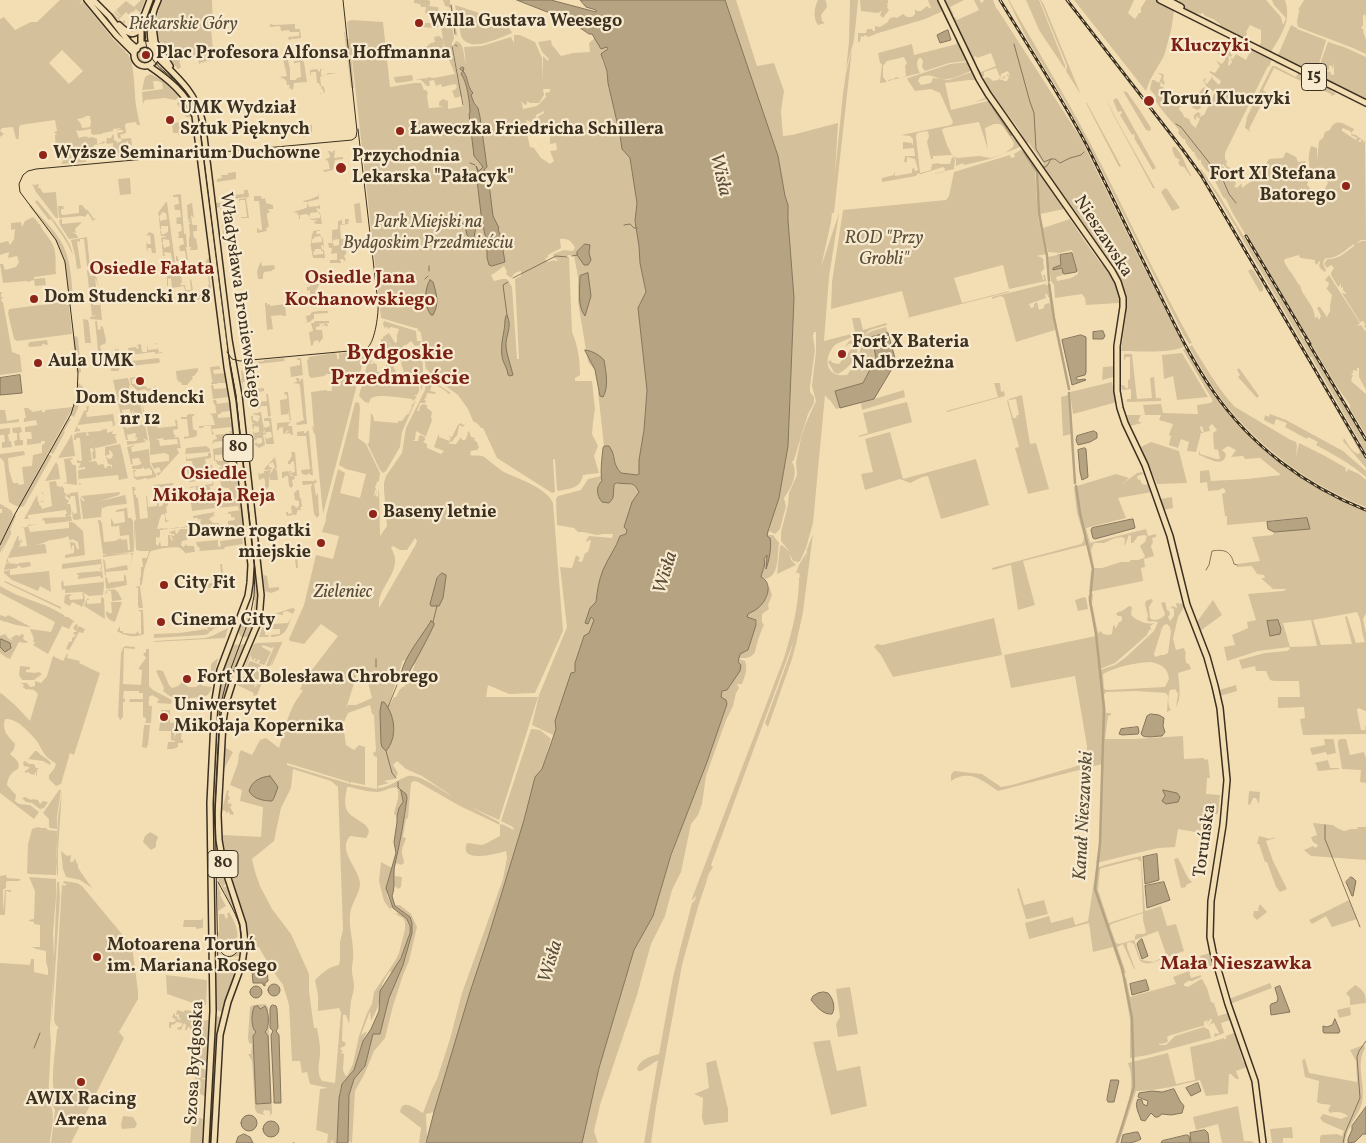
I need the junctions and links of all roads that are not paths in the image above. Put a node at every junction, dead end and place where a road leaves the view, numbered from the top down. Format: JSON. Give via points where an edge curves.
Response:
{"nodes":[{"id":1,"x":87,"y":0,"type":"edge"},
{"id":2,"x":93,"y":0,"type":"edge"},
{"id":3,"x":150,"y":0,"type":"edge"},
{"id":4,"x":158,"y":0,"type":"edge"},
{"id":5,"x":941,"y":0,"type":"edge"},
{"id":6,"x":1160,"y":0,"type":"edge"},
{"id":7,"x":1168,"y":0,"type":"edge"},
{"id":8,"x":109,"y":16,"type":"junction"},
{"id":9,"x":152,"y":19,"type":"junction"},
{"id":10,"x":142,"y":24,"type":"junction"},
{"id":11,"x":1211,"y":25,"type":"junction"},
{"id":12,"x":152,"y":46,"type":"junction"},
{"id":13,"x":137,"y":49,"type":"junction"},
{"id":14,"x":156,"y":56,"type":"junction"},
{"id":15,"x":149,"y":66,"type":"junction"},
{"id":16,"x":174,"y":73,"type":"junction"},
{"id":17,"x":1366,"y":103,"type":"edge"},
{"id":18,"x":1172,"y":542,"type":"joint"},
{"id":19,"x":235,"y":628,"type":"joint"},
{"id":20,"x":256,"y":628,"type":"joint"},
{"id":21,"x":206,"y":1143,"type":"edge"},
{"id":22,"x":214,"y":1143,"type":"edge"},
{"id":23,"x":1263,"y":1143,"type":"edge"}],
"edges":[{"from":1,"to":13,"type":"main road","via":[[116,35]]},
{"from":2,"to":8,"type":"main road"},
{"from":3,"to":10,"type":"main road"},
{"from":4,"to":9,"type":"main road","number":"80"},
{"from":5,"to":18,"type":"main road","name":"Nieszawska","via":[[988,94],[1118,282],[1123,307],[1118,336],[1117,379],[1121,412],[1145,465]]},
{"from":6,"to":11,"type":"main road","number":"15"},
{"from":7,"to":11,"type":"main road","number":"15"},
{"from":8,"to":10,"type":"main road","via":[[132,34]]},
{"from":8,"to":13,"type":"main road"},
{"from":9,"to":12,"type":"main road","number":"80"},
{"from":9,"to":16,"type":"main road","via":[[157,45]]},
{"from":10,"to":13,"type":"main road"},
{"from":11,"to":17,"type":"main road","number":"15"},
{"from":12,"to":13,"type":"main road","via":[[145,44]]},
{"from":12,"to":14,"type":"main road","number":"80"},
{"from":13,"to":15,"type":"main road","number":"80","via":[[138,64]]},
{"from":14,"to":15,"type":"main road"},
{"from":14,"to":16,"type":"main road","number":"80"},
{"from":15,"to":19,"type":"main road","name":"Władysława Broniewskiego","number":"80","via":[[181,92],[195,117],[251,565],[248,596]]},
{"from":16,"to":20,"type":"main road","name":"Władysława Broniewskiego","number":"80","via":[[190,91],[203,126],[259,576],[261,608]]},
{"from":18,"to":23,"type":"main road","name":"Toruńska","via":[[1186,605],[1205,653],[1220,708],[1227,780],[1211,899],[1210,938],[1235,1029],[1255,1081]]},
{"from":19,"to":21,"type":"main road","name":"Szosa Bydgoska","number":"80","via":[[218,681],[213,734],[210,803],[213,1011]]},
{"from":20,"to":22,"type":"main road","name":"Szosa Bydgoska","number":"80","via":[[232,684],[223,723],[219,840],[243,924],[245,943],[242,964],[225,1010],[220,1035]]}]}
